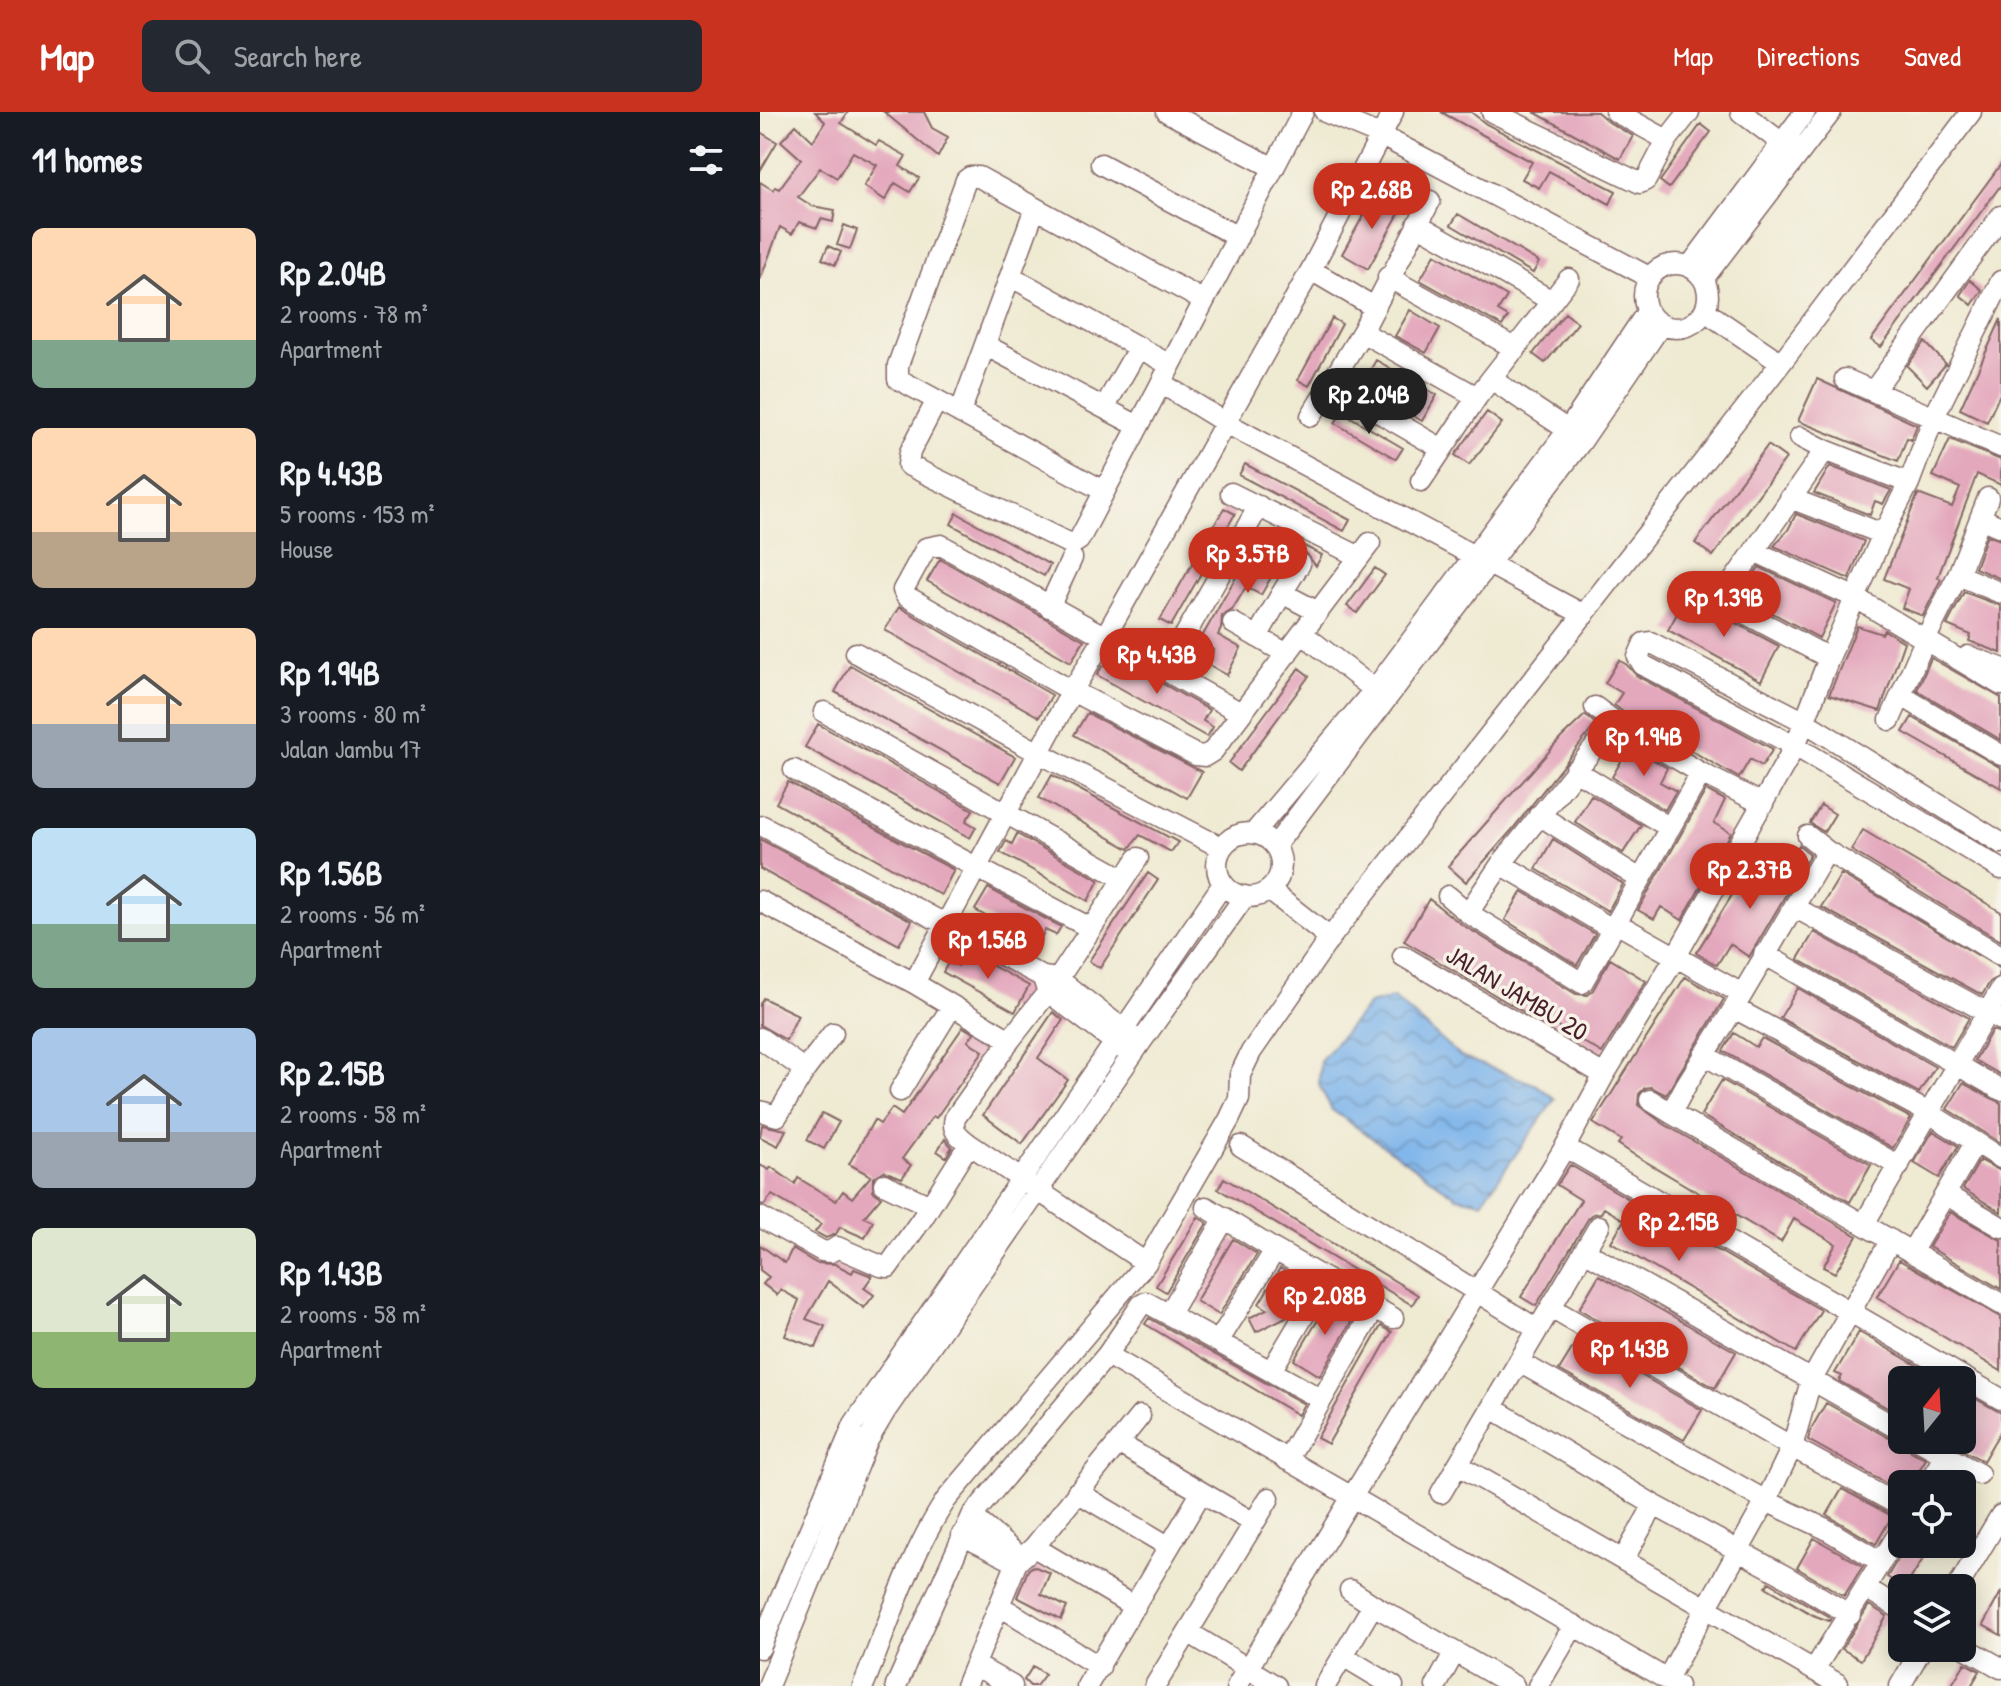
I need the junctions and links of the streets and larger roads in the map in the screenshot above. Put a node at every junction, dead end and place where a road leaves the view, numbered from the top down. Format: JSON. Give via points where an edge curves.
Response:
{"nodes":[{"id":1,"x":1167,"y":112,"type":"edge"},
{"id":2,"x":1303,"y":112,"type":"edge"},
{"id":3,"x":1325,"y":112,"type":"edge"},
{"id":4,"x":1393,"y":112,"type":"edge"},
{"id":5,"x":1492,"y":112,"type":"edge"},
{"id":6,"x":1616,"y":112,"type":"edge"},
{"id":7,"x":1689,"y":112,"type":"edge"},
{"id":8,"x":1741,"y":112,"type":"edge"},
{"id":9,"x":1805,"y":112,"type":"edge"},
{"id":10,"x":1831,"y":112,"type":"edge"},
{"id":11,"x":1971,"y":112,"type":"edge"},
{"id":12,"x":1380,"y":135,"type":"junction"},
{"id":13,"x":1667,"y":140,"type":"junction"},
{"id":14,"x":1782,"y":143,"type":"junction"},
{"id":15,"x":1805,"y":148,"type":"junction"},
{"id":16,"x":1101,"y":164,"type":"dead end"},
{"id":17,"x":1274,"y":168,"type":"junction"},
{"id":18,"x":1430,"y":201,"type":"dead end"},
{"id":19,"x":1035,"y":208,"type":"junction"},
{"id":20,"x":2001,"y":216,"type":"edge"},
{"id":21,"x":1417,"y":224,"type":"junction"},
{"id":22,"x":1238,"y":237,"type":"junction"},
{"id":23,"x":1311,"y":270,"type":"junction"},
{"id":24,"x":1697,"y":272,"type":"junction"},
{"id":25,"x":1010,"y":276,"type":"junction"},
{"id":26,"x":1388,"y":277,"type":"junction"},
{"id":27,"x":1649,"y":277,"type":"junction"},
{"id":28,"x":1569,"y":279,"type":"dead end"},
{"id":29,"x":2001,"y":281,"type":"edge"},
{"id":30,"x":1204,"y":301,"type":"junction"},
{"id":31,"x":1552,"y":301,"type":"junction"},
{"id":32,"x":1374,"y":307,"type":"junction"},
{"id":33,"x":1705,"y":311,"type":"junction"},
{"id":34,"x":1654,"y":319,"type":"junction"},
{"id":35,"x":1362,"y":332,"type":"junction"},
{"id":36,"x":985,"y":345,"type":"junction"},
{"id":37,"x":1139,"y":347,"type":"junction"},
{"id":38,"x":1516,"y":349,"type":"junction"},
{"id":39,"x":1781,"y":363,"type":"junction"},
{"id":40,"x":1166,"y":374,"type":"junction"},
{"id":41,"x":1491,"y":379,"type":"junction"},
{"id":42,"x":1845,"y":379,"type":"dead end"},
{"id":43,"x":1330,"y":384,"type":"junction"},
{"id":44,"x":1874,"y":390,"type":"junction"},
{"id":45,"x":1477,"y":397,"type":"junction"},
{"id":46,"x":937,"y":400,"type":"junction"},
{"id":47,"x":1104,"y":408,"type":"junction"},
{"id":48,"x":960,"y":413,"type":"junction"},
{"id":49,"x":1311,"y":416,"type":"dead end"},
{"id":50,"x":1934,"y":417,"type":"junction"},
{"id":51,"x":1226,"y":423,"type":"junction"},
{"id":52,"x":1138,"y":426,"type":"junction"},
{"id":53,"x":1568,"y":430,"type":"junction"},
{"id":54,"x":1800,"y":437,"type":"dead end"},
{"id":55,"x":2001,"y":447,"type":"edge"},
{"id":56,"x":1442,"y":449,"type":"junction"},
{"id":57,"x":1825,"y":450,"type":"junction"},
{"id":58,"x":1421,"y":481,"type":"dead end"},
{"id":59,"x":1909,"y":483,"type":"junction"},
{"id":60,"x":1104,"y":491,"type":"junction"},
{"id":61,"x":1231,"y":493,"type":"dead end"},
{"id":62,"x":1790,"y":498,"type":"junction"},
{"id":63,"x":1259,"y":506,"type":"junction"},
{"id":64,"x":2001,"y":527,"type":"edge"},
{"id":65,"x":1883,"y":534,"type":"junction"},
{"id":66,"x":1754,"y":551,"type":"junction"},
{"id":67,"x":1072,"y":558,"type":"dead end"},
{"id":68,"x":1482,"y":559,"type":"junction"},
{"id":69,"x":1300,"y":564,"type":"dead end"},
{"id":70,"x":1958,"y":575,"type":"junction"},
{"id":71,"x":1690,"y":584,"type":"dead end"},
{"id":72,"x":1282,"y":593,"type":"junction"},
{"id":73,"x":2001,"y":593,"type":"edge"},
{"id":74,"x":1856,"y":598,"type":"junction"},
{"id":75,"x":1720,"y":600,"type":"junction"},
{"id":76,"x":1049,"y":607,"type":"junction"},
{"id":77,"x":1318,"y":612,"type":"junction"},
{"id":78,"x":1584,"y":615,"type":"junction"},
{"id":79,"x":1233,"y":623,"type":"dead end"},
{"id":80,"x":1303,"y":634,"type":"junction"},
{"id":81,"x":1105,"y":637,"type":"junction"},
{"id":82,"x":1257,"y":637,"type":"junction"},
{"id":83,"x":1925,"y":640,"type":"junction"},
{"id":84,"x":856,"y":653,"type":"dead end"},
{"id":85,"x":1287,"y":654,"type":"junction"},
{"id":86,"x":1956,"y":656,"type":"junction"},
{"id":87,"x":1829,"y":658,"type":"junction"},
{"id":88,"x":2001,"y":668,"type":"edge"},
{"id":89,"x":1165,"y":670,"type":"junction"},
{"id":90,"x":2001,"y":685,"type":"edge"},
{"id":91,"x":1072,"y":691,"type":"junction"},
{"id":92,"x":1380,"y":694,"type":"junction"},
{"id":93,"x":1902,"y":696,"type":"junction"},
{"id":94,"x":1595,"y":707,"type":"dead end"},
{"id":95,"x":824,"y":712,"type":"dead end"},
{"id":96,"x":1241,"y":713,"type":"junction"},
{"id":97,"x":1890,"y":720,"type":"dead end"},
{"id":98,"x":1615,"y":722,"type":"junction"},
{"id":99,"x":1805,"y":722,"type":"junction"},
{"id":100,"x":1795,"y":746,"type":"junction"},
{"id":101,"x":1039,"y":753,"type":"junction"},
{"id":102,"x":2001,"y":755,"type":"edge"},
{"id":103,"x":794,"y":770,"type":"dead end"},
{"id":104,"x":1575,"y":770,"type":"junction"},
{"id":105,"x":1701,"y":773,"type":"junction"},
{"id":106,"x":1763,"y":804,"type":"junction"},
{"id":107,"x":1007,"y":813,"type":"junction"},
{"id":108,"x":1539,"y":815,"type":"junction"},
{"id":109,"x":763,"y":826,"type":"dead end"},
{"id":110,"x":1670,"y":828,"type":"junction"},
{"id":111,"x":1254,"y":833,"type":"junction"},
{"id":112,"x":1808,"y":836,"type":"dead end"},
{"id":113,"x":2001,"y":843,"type":"edge"},
{"id":114,"x":1275,"y":846,"type":"junction"},
{"id":115,"x":1222,"y":848,"type":"junction"},
{"id":116,"x":1827,"y":851,"type":"junction"},
{"id":117,"x":1138,"y":858,"type":"dead end"},
{"id":118,"x":1501,"y":864,"type":"junction"},
{"id":119,"x":976,"y":867,"type":"junction"},
{"id":120,"x":2001,"y":869,"type":"edge"},
{"id":121,"x":1124,"y":879,"type":"junction"},
{"id":122,"x":1640,"y":879,"type":"junction"},
{"id":123,"x":1223,"y":884,"type":"junction"},
{"id":124,"x":1269,"y":890,"type":"junction"},
{"id":125,"x":1245,"y":896,"type":"junction"},
{"id":126,"x":1448,"y":896,"type":"dead end"},
{"id":127,"x":760,"y":901,"type":"edge"},
{"id":128,"x":1794,"y":907,"type":"junction"},
{"id":129,"x":1468,"y":913,"type":"junction"},
{"id":130,"x":945,"y":924,"type":"junction"},
{"id":131,"x":1614,"y":926,"type":"junction"},
{"id":132,"x":1090,"y":928,"type":"junction"},
{"id":133,"x":1330,"y":938,"type":"junction"},
{"id":134,"x":1764,"y":954,"type":"junction"},
{"id":135,"x":1403,"y":956,"type":"dead end"},
{"id":136,"x":2001,"y":956,"type":"edge"},
{"id":137,"x":1675,"y":958,"type":"junction"},
{"id":138,"x":1049,"y":982,"type":"junction"},
{"id":139,"x":914,"y":983,"type":"junction"},
{"id":140,"x":2001,"y":989,"type":"edge"},
{"id":141,"x":1738,"y":1001,"type":"junction"},
{"id":142,"x":952,"y":1006,"type":"junction"},
{"id":143,"x":1994,"y":1016,"type":"edge"},
{"id":144,"x":833,"y":1033,"type":"dead end"},
{"id":145,"x":760,"y":1038,"type":"edge"},
{"id":146,"x":1010,"y":1040,"type":"junction"},
{"id":147,"x":1128,"y":1043,"type":"junction"},
{"id":148,"x":1704,"y":1055,"type":"junction"},
{"id":149,"x":1958,"y":1064,"type":"junction"},
{"id":150,"x":805,"y":1070,"type":"junction"},
{"id":151,"x":1604,"y":1075,"type":"junction"},
{"id":152,"x":2001,"y":1090,"type":"edge"},
{"id":153,"x":900,"y":1091,"type":"dead end"},
{"id":154,"x":1650,"y":1100,"type":"dead end"},
{"id":155,"x":760,"y":1111,"type":"edge"},
{"id":156,"x":1671,"y":1113,"type":"junction"},
{"id":157,"x":1929,"y":1113,"type":"junction"},
{"id":158,"x":1975,"y":1143,"type":"junction"},
{"id":159,"x":969,"y":1144,"type":"junction"},
{"id":160,"x":1241,"y":1146,"type":"dead end"},
{"id":161,"x":1565,"y":1147,"type":"junction"},
{"id":162,"x":2001,"y":1158,"type":"edge"},
{"id":163,"x":1899,"y":1166,"type":"junction"},
{"id":164,"x":1022,"y":1178,"type":"junction"},
{"id":165,"x":884,"y":1184,"type":"dead end"},
{"id":166,"x":1038,"y":1192,"type":"junction"},
{"id":167,"x":1945,"y":1194,"type":"junction"},
{"id":168,"x":930,"y":1206,"type":"junction"},
{"id":169,"x":1206,"y":1207,"type":"dead end"},
{"id":170,"x":760,"y":1217,"type":"edge"},
{"id":171,"x":1225,"y":1218,"type":"junction"},
{"id":172,"x":1599,"y":1226,"type":"dead end"},
{"id":173,"x":2001,"y":1227,"type":"edge"},
{"id":174,"x":1878,"y":1233,"type":"junction"},
{"id":175,"x":1275,"y":1250,"type":"junction"},
{"id":176,"x":1584,"y":1251,"type":"junction"},
{"id":177,"x":1912,"y":1251,"type":"junction"},
{"id":178,"x":1146,"y":1263,"type":"junction"},
{"id":179,"x":1325,"y":1280,"type":"junction"},
{"id":180,"x":1475,"y":1293,"type":"junction"},
{"id":181,"x":2001,"y":1304,"type":"edge"},
{"id":182,"x":1846,"y":1307,"type":"junction"},
{"id":183,"x":1551,"y":1308,"type":"junction"},
{"id":184,"x":1169,"y":1314,"type":"junction"},
{"id":185,"x":1537,"y":1329,"type":"junction"},
{"id":186,"x":1218,"y":1342,"type":"junction"},
{"id":187,"x":1107,"y":1355,"type":"junction"},
{"id":188,"x":1519,"y":1362,"type":"junction"},
{"id":189,"x":1271,"y":1371,"type":"junction"},
{"id":190,"x":1806,"y":1377,"type":"junction"},
{"id":191,"x":1321,"y":1399,"type":"junction"},
{"id":192,"x":2001,"y":1399,"type":"edge"},
{"id":193,"x":1492,"y":1408,"type":"junction"},
{"id":194,"x":1140,"y":1416,"type":"dead end"},
{"id":195,"x":1888,"y":1423,"type":"edge"},
{"id":196,"x":1118,"y":1443,"type":"junction"},
{"id":197,"x":1792,"y":1447,"type":"junction"},
{"id":198,"x":1945,"y":1455,"type":"joint"},
{"id":199,"x":1287,"y":1460,"type":"junction"},
{"id":200,"x":1458,"y":1465,"type":"junction"},
{"id":201,"x":1936,"y":1470,"type":"edge"},
{"id":202,"x":1979,"y":1474,"type":"dead end"},
{"id":203,"x":827,"y":1485,"type":"junction"},
{"id":204,"x":848,"y":1491,"type":"junction"},
{"id":205,"x":1077,"y":1492,"type":"junction"},
{"id":206,"x":1201,"y":1493,"type":"junction"},
{"id":207,"x":1441,"y":1493,"type":"dead end"},
{"id":208,"x":1352,"y":1496,"type":"junction"},
{"id":209,"x":1269,"y":1498,"type":"dead end"},
{"id":210,"x":1888,"y":1499,"type":"edge"},
{"id":211,"x":1766,"y":1501,"type":"junction"},
{"id":212,"x":1654,"y":1505,"type":"junction"},
{"id":213,"x":2001,"y":1515,"type":"edge"},
{"id":214,"x":972,"y":1516,"type":"junction"},
{"id":215,"x":1254,"y":1523,"type":"junction"},
{"id":216,"x":962,"y":1535,"type":"junction"},
{"id":217,"x":1168,"y":1546,"type":"junction"},
{"id":218,"x":1738,"y":1551,"type":"junction"},
{"id":219,"x":1888,"y":1551,"type":"edge"},
{"id":220,"x":1024,"y":1556,"type":"junction"},
{"id":221,"x":1623,"y":1560,"type":"junction"},
{"id":222,"x":1881,"y":1562,"type":"junction"},
{"id":223,"x":1965,"y":1574,"type":"edge"},
{"id":224,"x":1866,"y":1588,"type":"junction"},
{"id":225,"x":1350,"y":1590,"type":"dead end"},
{"id":226,"x":1888,"y":1601,"type":"edge"},
{"id":227,"x":1373,"y":1605,"type":"junction"},
{"id":228,"x":1000,"y":1606,"type":"junction"},
{"id":229,"x":1135,"y":1607,"type":"junction"},
{"id":230,"x":1707,"y":1608,"type":"junction"},
{"id":231,"x":1850,"y":1615,"type":"junction"},
{"id":232,"x":1574,"y":1625,"type":"junction"},
{"id":233,"x":1188,"y":1632,"type":"junction"},
{"id":234,"x":760,"y":1648,"type":"edge"},
{"id":235,"x":1454,"y":1653,"type":"junction"},
{"id":236,"x":1976,"y":1654,"type":"edge"},
{"id":237,"x":1343,"y":1656,"type":"junction"},
{"id":238,"x":1914,"y":1662,"type":"edge"},
{"id":239,"x":975,"y":1665,"type":"junction"},
{"id":240,"x":1100,"y":1667,"type":"junction"},
{"id":241,"x":2001,"y":1669,"type":"edge"},
{"id":242,"x":1814,"y":1670,"type":"junction"},
{"id":243,"x":1242,"y":1678,"type":"edge"},
{"id":244,"x":1673,"y":1683,"type":"edge"},
{"id":245,"x":1838,"y":1684,"type":"edge"},
{"id":246,"x":1509,"y":1685,"type":"edge"},
{"id":247,"x":768,"y":1686,"type":"edge"},
{"id":248,"x":863,"y":1686,"type":"edge"},
{"id":249,"x":896,"y":1686,"type":"edge"},
{"id":250,"x":966,"y":1686,"type":"edge"},
{"id":251,"x":1012,"y":1686,"type":"edge"},
{"id":252,"x":1087,"y":1686,"type":"edge"},
{"id":253,"x":1155,"y":1686,"type":"edge"},
{"id":254,"x":1276,"y":1686,"type":"edge"},
{"id":255,"x":1325,"y":1686,"type":"edge"},
{"id":256,"x":1393,"y":1686,"type":"edge"},
{"id":257,"x":1436,"y":1686,"type":"edge"},
{"id":258,"x":1538,"y":1686,"type":"edge"},
{"id":259,"x":1900,"y":1686,"type":"edge"},
{"id":260,"x":1991,"y":1686,"type":"edge"}],
"edges":[{"from":1,"to":17,"type":"street"},
{"from":2,"to":17,"type":"street"},
{"from":3,"to":12,"type":"street"},
{"from":4,"to":12,"type":"street"},
{"from":5,"to":13,"type":"street","via":[[1640,183]]},
{"from":6,"to":13,"type":"street"},
{"from":7,"to":13,"type":"street"},
{"from":8,"to":14,"type":"street"},
{"from":9,"to":14,"type":"street"},
{"from":10,"to":15,"type":"street"},
{"from":11,"to":39,"type":"street"},
{"from":12,"to":23,"type":"street"},
{"from":12,"to":27,"type":"street"},
{"from":14,"to":15,"type":"street"},
{"from":14,"to":24,"type":"street"},
{"from":15,"to":24,"type":"street"},
{"from":16,"to":22,"type":"street"},
{"from":17,"to":22,"type":"street"},
{"from":18,"to":21,"type":"street"},
{"from":19,"to":25,"type":"street"},
{"from":19,"to":30,"type":"street"},
{"from":19,"to":46,"type":"street","via":[[979,177],[966,180],[897,374]]},
{"from":20,"to":44,"type":"street"},
{"from":21,"to":26,"type":"street"},
{"from":21,"to":31,"type":"street"},
{"from":22,"to":30,"type":"street"},
{"from":23,"to":32,"type":"street"},
{"from":23,"to":51,"type":"street"},
{"from":24,"to":27,"type":"street","via":[[1675,263]]},
{"from":24,"to":33,"type":"street","via":[[1709,294]]},
{"from":25,"to":36,"type":"street"},
{"from":25,"to":37,"type":"street"},
{"from":26,"to":32,"type":"street"},
{"from":26,"to":38,"type":"street"},
{"from":27,"to":34,"type":"street","via":[[1643,294]]},
{"from":28,"to":31,"type":"street"},
{"from":29,"to":50,"type":"street"},
{"from":30,"to":40,"type":"street"},
{"from":31,"to":38,"type":"street"},
{"from":32,"to":35,"type":"street"},
{"from":33,"to":34,"type":"street","via":[[1678,329]]},
{"from":33,"to":39,"type":"street"},
{"from":34,"to":53,"type":"street"},
{"from":34,"to":68,"type":"street","via":[[1581,442]]},
{"from":35,"to":43,"type":"street"},
{"from":35,"to":45,"type":"street"},
{"from":36,"to":47,"type":"street"},
{"from":36,"to":48,"type":"street"},
{"from":37,"to":40,"type":"street"},
{"from":37,"to":47,"type":"street"},
{"from":38,"to":41,"type":"street"},
{"from":39,"to":78,"type":"street"},
{"from":40,"to":51,"type":"street"},
{"from":40,"to":52,"type":"street"},
{"from":41,"to":45,"type":"street"},
{"from":41,"to":53,"type":"street"},
{"from":42,"to":44,"type":"street"},
{"from":43,"to":49,"type":"street"},
{"from":43,"to":56,"type":"street"},
{"from":44,"to":50,"type":"street"},
{"from":45,"to":56,"type":"street"},
{"from":46,"to":48,"type":"street"},
{"from":46,"to":60,"type":"street","via":[[907,460],[914,469],[1073,544]]},
{"from":47,"to":52,"type":"street"},
{"from":48,"to":60,"type":"street"},
{"from":50,"to":55,"type":"street"},
{"from":50,"to":59,"type":"street"},
{"from":51,"to":68,"type":"street"},
{"from":51,"to":81,"type":"street"},
{"from":52,"to":60,"type":"street"},
{"from":53,"to":68,"type":"street"},
{"from":54,"to":57,"type":"street"},
{"from":56,"to":58,"type":"street"},
{"from":57,"to":59,"type":"street"},
{"from":57,"to":62,"type":"street"},
{"from":59,"to":65,"type":"street"},
{"from":61,"to":63,"type":"street"},
{"from":62,"to":65,"type":"street"},
{"from":62,"to":66,"type":"street"},
{"from":63,"to":77,"type":"street","via":[[1364,549]]},
{"from":63,"to":89,"type":"street"},
{"from":64,"to":70,"type":"street","via":[[1984,508]]},
{"from":65,"to":74,"type":"street"},
{"from":66,"to":74,"type":"street"},
{"from":66,"to":75,"type":"street"},
{"from":67,"to":76,"type":"street"},
{"from":68,"to":78,"type":"street"},
{"from":68,"to":92,"type":"street"},
{"from":69,"to":72,"type":"street"},
{"from":70,"to":73,"type":"street"},
{"from":70,"to":83,"type":"street"},
{"from":71,"to":75,"type":"street"},
{"from":72,"to":77,"type":"street"},
{"from":72,"to":82,"type":"street"},
{"from":74,"to":83,"type":"street"},
{"from":74,"to":87,"type":"street"},
{"from":75,"to":87,"type":"street"},
{"from":76,"to":81,"type":"street"},
{"from":76,"to":91,"type":"street","via":[[941,545],[926,548],[903,590]]},
{"from":77,"to":80,"type":"street"},
{"from":78,"to":133,"type":"street"},
{"from":79,"to":82,"type":"street"},
{"from":80,"to":85,"type":"street"},
{"from":80,"to":92,"type":"street"},
{"from":81,"to":89,"type":"street"},
{"from":81,"to":91,"type":"street"},
{"from":82,"to":85,"type":"street"},
{"from":83,"to":86,"type":"street"},
{"from":83,"to":93,"type":"street"},
{"from":84,"to":101,"type":"street"},
{"from":85,"to":96,"type":"street"},
{"from":86,"to":88,"type":"street","via":[[1977,657]]},
{"from":86,"to":90,"type":"street"},
{"from":87,"to":99,"type":"street"},
{"from":89,"to":96,"type":"street"},
{"from":91,"to":96,"type":"street","via":[[1196,755],[1213,751]]},
{"from":91,"to":101,"type":"street"},
{"from":92,"to":111,"type":"street"},
{"from":92,"to":114,"type":"street"},
{"from":93,"to":97,"type":"street"},
{"from":93,"to":102,"type":"street"},
{"from":94,"to":98,"type":"street"},
{"from":95,"to":107,"type":"street"},
{"from":98,"to":104,"type":"street"},
{"from":98,"to":105,"type":"street"},
{"from":99,"to":100,"type":"street"},
{"from":99,"to":100,"type":"street","via":[[1644,643],[1638,657],[1643,665]]},
{"from":99,"to":113,"type":"street"},
{"from":100,"to":106,"type":"street"},
{"from":100,"to":120,"type":"street"},
{"from":101,"to":107,"type":"street"},
{"from":101,"to":115,"type":"street"},
{"from":103,"to":119,"type":"street"},
{"from":104,"to":108,"type":"street"},
{"from":104,"to":110,"type":"street"},
{"from":105,"to":106,"type":"street"},
{"from":105,"to":110,"type":"street"},
{"from":106,"to":137,"type":"street"},
{"from":107,"to":119,"type":"street"},
{"from":107,"to":121,"type":"street"},
{"from":108,"to":118,"type":"street"},
{"from":108,"to":122,"type":"street"},
{"from":109,"to":130,"type":"street"},
{"from":110,"to":122,"type":"street"},
{"from":111,"to":114,"type":"street"},
{"from":111,"to":115,"type":"street","via":[[1230,839]]},
{"from":112,"to":116,"type":"street"},
{"from":114,"to":124,"type":"street","via":[[1281,869]]},
{"from":115,"to":123,"type":"street","via":[[1217,860]]},
{"from":116,"to":128,"type":"street"},
{"from":116,"to":136,"type":"street"},
{"from":117,"to":121,"type":"street"},
{"from":118,"to":129,"type":"street"},
{"from":118,"to":131,"type":"street"},
{"from":119,"to":130,"type":"street"},
{"from":119,"to":132,"type":"street"},
{"from":121,"to":132,"type":"street"},
{"from":122,"to":131,"type":"street"},
{"from":123,"to":125,"type":"street"},
{"from":123,"to":147,"type":"street"},
{"from":124,"to":125,"type":"street"},
{"from":124,"to":133,"type":"street"},
{"from":125,"to":147,"type":"street"},
{"from":126,"to":129,"type":"street"},
{"from":127,"to":139,"type":"street"},
{"from":128,"to":134,"type":"street"},
{"from":128,"to":143,"type":"street"},
{"from":129,"to":131,"type":"street","via":[[1582,983]]},
{"from":130,"to":138,"type":"street"},
{"from":130,"to":139,"type":"street"},
{"from":131,"to":137,"type":"street"},
{"from":132,"to":138,"type":"street"},
{"from":133,"to":178,"type":"street","via":[[1251,1052],[1229,1120]]},
{"from":134,"to":141,"type":"street"},
{"from":134,"to":149,"type":"street"},
{"from":135,"to":151,"type":"street","name":"JALAN JAMBU 20"},
{"from":137,"to":141,"type":"street"},
{"from":137,"to":151,"type":"street"},
{"from":138,"to":146,"type":"street"},
{"from":138,"to":147,"type":"street"},
{"from":139,"to":142,"type":"street"},
{"from":140,"to":143,"type":"street"},
{"from":141,"to":148,"type":"street"},
{"from":141,"to":157,"type":"street"},
{"from":142,"to":146,"type":"street"},
{"from":142,"to":153,"type":"street"},
{"from":143,"to":149,"type":"street"},
{"from":144,"to":150,"type":"street"},
{"from":145,"to":150,"type":"street"},
{"from":146,"to":159,"type":"street","via":[[955,1118],[956,1133]]},
{"from":147,"to":164,"type":"street"},
{"from":147,"to":166,"type":"street"},
{"from":148,"to":156,"type":"street"},
{"from":148,"to":163,"type":"street"},
{"from":149,"to":152,"type":"street"},
{"from":149,"to":157,"type":"street"},
{"from":150,"to":155,"type":"street","via":[[777,1116]]},
{"from":151,"to":161,"type":"street"},
{"from":154,"to":156,"type":"street"},
{"from":156,"to":174,"type":"street"},
{"from":157,"to":158,"type":"street"},
{"from":157,"to":163,"type":"street"},
{"from":158,"to":162,"type":"street"},
{"from":158,"to":167,"type":"street"},
{"from":159,"to":164,"type":"street"},
{"from":159,"to":168,"type":"street"},
{"from":160,"to":180,"type":"street"},
{"from":161,"to":180,"type":"street"},
{"from":161,"to":182,"type":"street"},
{"from":163,"to":174,"type":"street"},
{"from":164,"to":166,"type":"street"},
{"from":164,"to":203,"type":"street","via":[[854,1424]]},
{"from":165,"to":168,"type":"street"},
{"from":166,"to":178,"type":"street"},
{"from":166,"to":204,"type":"street","via":[[886,1410]]},
{"from":167,"to":173,"type":"street"},
{"from":167,"to":177,"type":"street"},
{"from":168,"to":170,"type":"street","via":[[888,1267],[837,1247],[822,1251]]},
{"from":169,"to":171,"type":"street"},
{"from":171,"to":175,"type":"street"},
{"from":171,"to":184,"type":"street"},
{"from":172,"to":176,"type":"street"},
{"from":174,"to":177,"type":"street"},
{"from":174,"to":182,"type":"street"},
{"from":175,"to":179,"type":"street"},
{"from":175,"to":186,"type":"street"},
{"from":176,"to":183,"type":"street"},
{"from":176,"to":190,"type":"street"},
{"from":177,"to":181,"type":"street"},
{"from":178,"to":248,"type":"street","via":[[946,1500],[930,1524]]},
{"from":179,"to":189,"type":"street"},
{"from":179,"to":191,"type":"street","via":[[1384,1314]]},
{"from":180,"to":185,"type":"street"},
{"from":180,"to":208,"type":"street"},
{"from":182,"to":190,"type":"street"},
{"from":182,"to":192,"type":"street"},
{"from":183,"to":185,"type":"street"},
{"from":183,"to":197,"type":"street"},
{"from":184,"to":186,"type":"street"},
{"from":184,"to":187,"type":"street","via":[[1146,1302],[1141,1305]]},
{"from":185,"to":188,"type":"street"},
{"from":186,"to":189,"type":"street"},
{"from":187,"to":199,"type":"street"},
{"from":187,"to":214,"type":"street"},
{"from":188,"to":193,"type":"street"},
{"from":188,"to":211,"type":"street"},
{"from":189,"to":191,"type":"street"},
{"from":190,"to":195,"type":"street"},
{"from":190,"to":197,"type":"street"},
{"from":191,"to":199,"type":"street"},
{"from":193,"to":200,"type":"street"},
{"from":193,"to":212,"type":"street"},
{"from":194,"to":196,"type":"street"},
{"from":196,"to":205,"type":"street"},
{"from":196,"to":206,"type":"street"},
{"from":197,"to":210,"type":"street"},
{"from":197,"to":211,"type":"street"},
{"from":198,"to":201,"type":"street"},
{"from":198,"to":202,"type":"street"},
{"from":199,"to":208,"type":"street"},
{"from":200,"to":207,"type":"street"},
{"from":200,"to":221,"type":"street"},
{"from":203,"to":204,"type":"street"},
{"from":203,"to":234,"type":"street"},
{"from":204,"to":247,"type":"street"},
{"from":205,"to":217,"type":"street"},
{"from":205,"to":220,"type":"street"},
{"from":206,"to":215,"type":"street"},
{"from":206,"to":217,"type":"street"},
{"from":208,"to":232,"type":"street"},
{"from":208,"to":243,"type":"street"},
{"from":209,"to":215,"type":"street"},
{"from":211,"to":218,"type":"street"},
{"from":211,"to":222,"type":"street"},
{"from":212,"to":218,"type":"street"},
{"from":212,"to":221,"type":"street"},
{"from":213,"to":223,"type":"street"},
{"from":214,"to":216,"type":"street"},
{"from":214,"to":220,"type":"street"},
{"from":215,"to":233,"type":"street"},
{"from":216,"to":220,"type":"street"},
{"from":216,"to":249,"type":"street"},
{"from":217,"to":229,"type":"street"},
{"from":218,"to":230,"type":"street"},
{"from":218,"to":231,"type":"street"},
{"from":219,"to":222,"type":"street"},
{"from":220,"to":228,"type":"street"},
{"from":220,"to":229,"type":"street"},
{"from":221,"to":230,"type":"street"},
{"from":222,"to":224,"type":"street"},
{"from":224,"to":226,"type":"street"},
{"from":224,"to":231,"type":"street"},
{"from":225,"to":227,"type":"street"},
{"from":227,"to":235,"type":"street"},
{"from":227,"to":237,"type":"street"},
{"from":228,"to":239,"type":"street"},
{"from":228,"to":240,"type":"street"},
{"from":229,"to":240,"type":"street"},
{"from":230,"to":242,"type":"street"},
{"from":230,"to":244,"type":"street"},
{"from":231,"to":242,"type":"street"},
{"from":232,"to":244,"type":"street"},
{"from":232,"to":258,"type":"street"},
{"from":233,"to":243,"type":"street"},
{"from":233,"to":253,"type":"street"},
{"from":235,"to":246,"type":"street"},
{"from":235,"to":257,"type":"street"},
{"from":236,"to":241,"type":"street"},
{"from":237,"to":255,"type":"street"},
{"from":237,"to":256,"type":"street"},
{"from":238,"to":259,"type":"street"},
{"from":239,"to":250,"type":"street"},
{"from":239,"to":251,"type":"street"},
{"from":240,"to":252,"type":"street"},
{"from":241,"to":260,"type":"street"},
{"from":242,"to":245,"type":"street"},
{"from":243,"to":254,"type":"street"}]}
